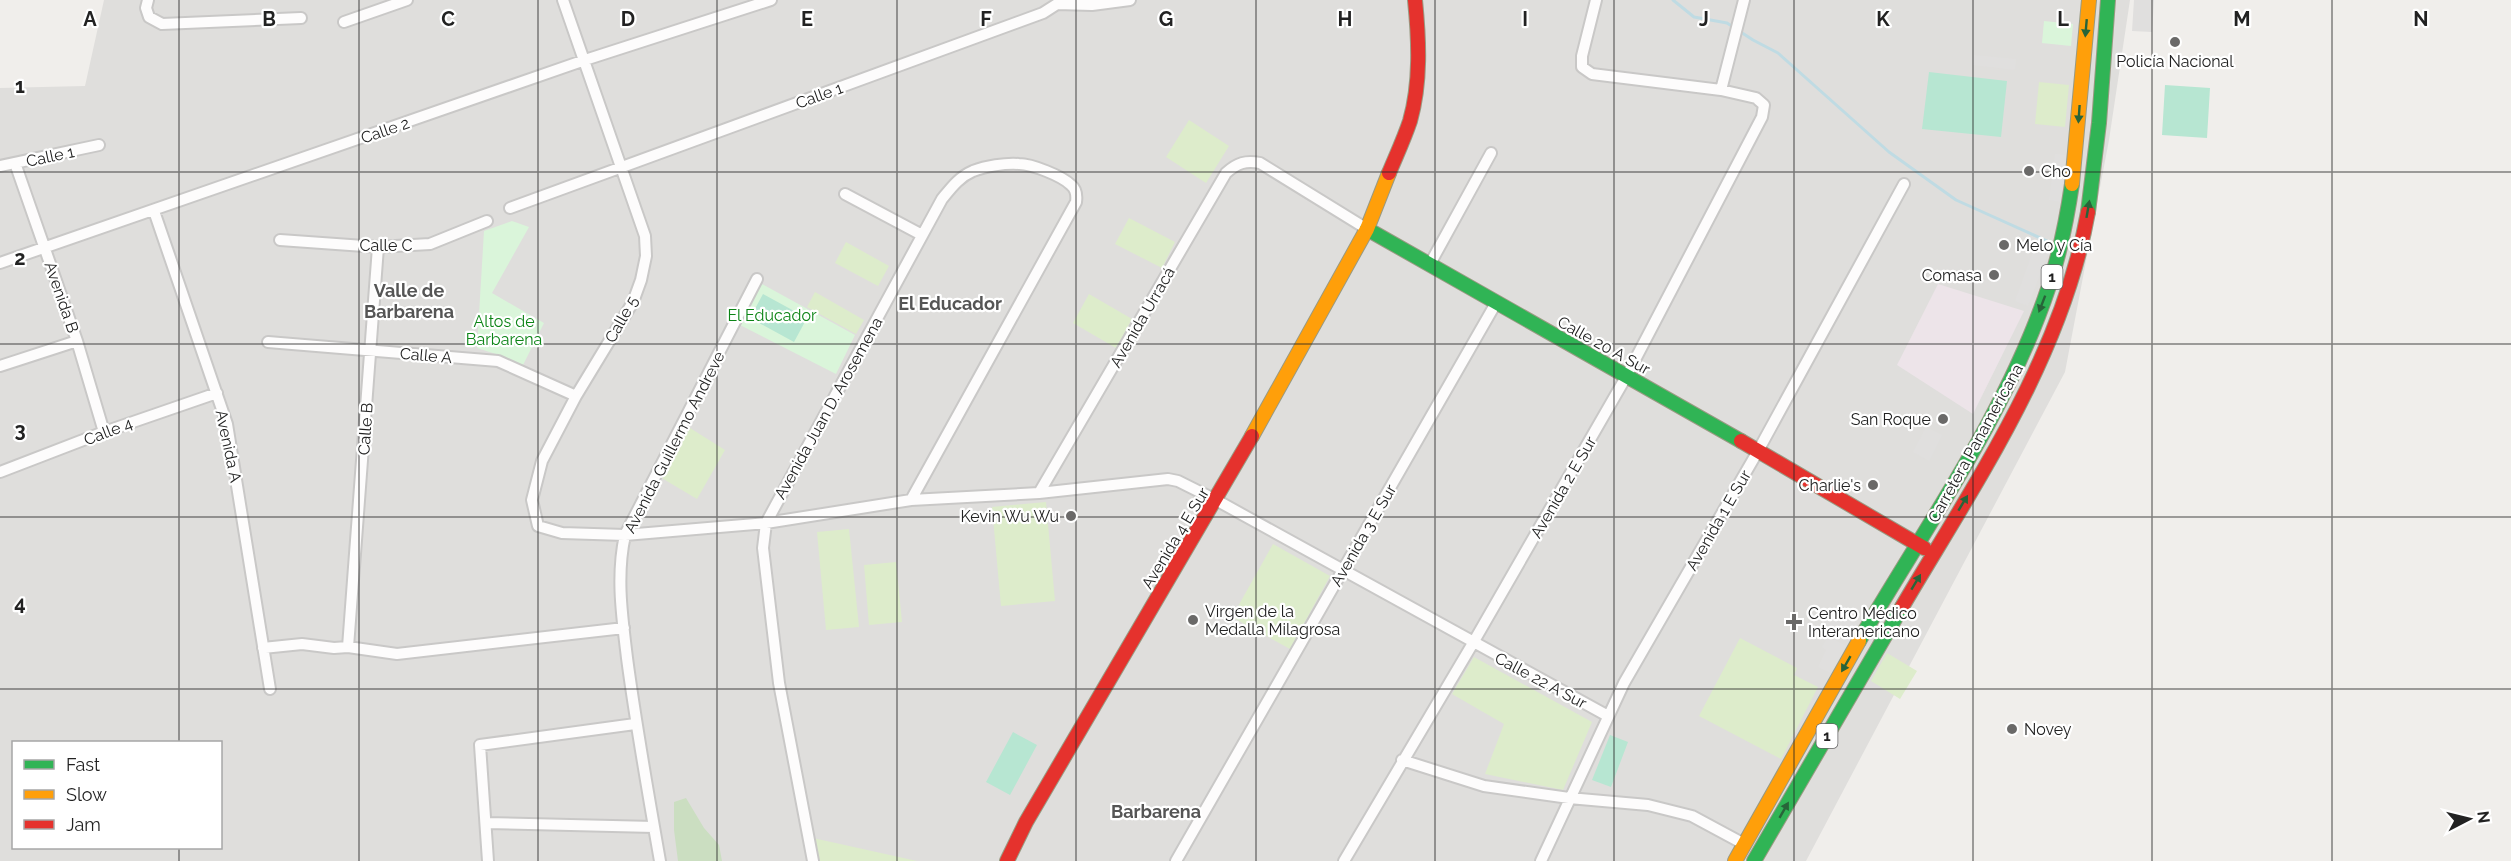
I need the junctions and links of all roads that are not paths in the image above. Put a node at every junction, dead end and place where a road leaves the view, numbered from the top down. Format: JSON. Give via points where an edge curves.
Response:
{"nodes":[{"id":1,"x":148,"y":0,"type":"edge"},
{"id":2,"x":563,"y":0,"type":"edge"},
{"id":3,"x":771,"y":0,"type":"edge"},
{"id":4,"x":1130,"y":0,"type":"edge"},
{"id":5,"x":1415,"y":0,"type":"edge"},
{"id":6,"x":1596,"y":0,"type":"edge"},
{"id":7,"x":1744,"y":0,"type":"edge"},
{"id":8,"x":2089,"y":0,"type":"edge"},
{"id":9,"x":2108,"y":0,"type":"edge"},
{"id":10,"x":399,"y":1,"type":"edge"},
{"id":11,"x":1057,"y":2,"type":"edge"},
{"id":12,"x":301,"y":18,"type":"dead end"},
{"id":13,"x":344,"y":22,"type":"dead end"},
{"id":14,"x":585,"y":60,"type":"junction"},
{"id":15,"x":1721,"y":90,"type":"junction"},
{"id":16,"x":99,"y":145,"type":"dead end"},
{"id":17,"x":1491,"y":153,"type":"dead end"},
{"id":18,"x":15,"y":163,"type":"junction"},
{"id":19,"x":1260,"y":163,"type":"joint"},
{"id":20,"x":0,"y":166,"type":"edge"},
{"id":21,"x":620,"y":168,"type":"junction"},
{"id":22,"x":1904,"y":184,"type":"dead end"},
{"id":23,"x":845,"y":194,"type":"dead end"},
{"id":24,"x":510,"y":208,"type":"dead end"},
{"id":25,"x":154,"y":211,"type":"junction"},
{"id":26,"x":487,"y":221,"type":"dead end"},
{"id":27,"x":1367,"y":229,"type":"junction"},
{"id":28,"x":922,"y":235,"type":"junction"},
{"id":29,"x":280,"y":240,"type":"dead end"},
{"id":30,"x":378,"y":247,"type":"junction"},
{"id":31,"x":45,"y":249,"type":"junction"},
{"id":32,"x":0,"y":263,"type":"edge"},
{"id":33,"x":1430,"y":264,"type":"junction"},
{"id":34,"x":757,"y":279,"type":"dead end"},
{"id":35,"x":1496,"y":303,"type":"junction"},
{"id":36,"x":76,"y":341,"type":"junction"},
{"id":37,"x":268,"y":342,"type":"dead end"},
{"id":38,"x":371,"y":350,"type":"junction"},
{"id":39,"x":0,"y":366,"type":"edge"},
{"id":40,"x":1626,"y":377,"type":"junction"},
{"id":41,"x":217,"y":393,"type":"junction"},
{"id":42,"x":576,"y":396,"type":"junction"},
{"id":43,"x":104,"y":432,"type":"junction"},
{"id":44,"x":1758,"y":450,"type":"junction"},
{"id":45,"x":0,"y":472,"type":"edge"},
{"id":46,"x":1040,"y":493,"type":"junction"},
{"id":47,"x":911,"y":500,"type":"junction"},
{"id":48,"x":1216,"y":500,"type":"junction"},
{"id":49,"x":766,"y":522,"type":"junction"},
{"id":50,"x":538,"y":526,"type":"joint"},
{"id":51,"x":625,"y":535,"type":"junction"},
{"id":52,"x":1917,"y":543,"type":"junction"},
{"id":53,"x":1934,"y":553,"type":"junction"},
{"id":54,"x":1343,"y":570,"type":"junction"},
{"id":55,"x":624,"y":628,"type":"junction"},
{"id":56,"x":1473,"y":643,"type":"junction"},
{"id":57,"x":348,"y":647,"type":"junction"},
{"id":58,"x":263,"y":648,"type":"junction"},
{"id":59,"x":270,"y":689,"type":"dead end"},
{"id":60,"x":1608,"y":716,"type":"junction"},
{"id":61,"x":635,"y":724,"type":"junction"},
{"id":62,"x":1402,"y":760,"type":"junction"},
{"id":63,"x":1569,"y":798,"type":"junction"},
{"id":64,"x":486,"y":823,"type":"junction"},
{"id":65,"x":654,"y":827,"type":"junction"},
{"id":66,"x":1744,"y":844,"type":"junction"},
{"id":67,"x":488,"y":861,"type":"edge"},
{"id":68,"x":660,"y":861,"type":"edge"},
{"id":69,"x":813,"y":861,"type":"edge"},
{"id":70,"x":1007,"y":861,"type":"edge"},
{"id":71,"x":1176,"y":861,"type":"edge"},
{"id":72,"x":1344,"y":861,"type":"edge"},
{"id":73,"x":1541,"y":861,"type":"edge"},
{"id":74,"x":1735,"y":861,"type":"edge"},
{"id":75,"x":1754,"y":861,"type":"edge"}],
"edges":[{"from":1,"to":12,"type":"street","via":[[149,17],[162,24]]},
{"from":2,"to":14,"type":"street","name":"Calle 5"},
{"from":3,"to":14,"type":"street","name":"Calle 2"},
{"from":4,"to":11,"type":"street","name":"Calle 1","via":[[1092,5]]},
{"from":5,"to":27,"type":"main road","name":"Avenida 4 E Sur","via":[[1419,45],[1410,120]]},
{"from":6,"to":15,"type":"street","via":[[1582,67],[1592,74]]},
{"from":7,"to":15,"type":"street"},
{"from":8,"to":52,"type":"main road","name":"Carretera Panamericana","number":"1","one_way":true,"via":[[2071,193],[2049,286],[1987,424]]},
{"from":53,"to":9,"type":"main road","name":"Carretera Panamericana","number":"1","one_way":true,"via":[[1986,465],[2034,371],[2067,291],[2089,204]]},
{"from":10,"to":13,"type":"street"},
{"from":11,"to":21,"type":"street","name":"Calle 1","via":[[1043,13]]},
{"from":14,"to":21,"type":"street","name":"Calle 5"},
{"from":14,"to":25,"type":"street","name":"Calle 2"},
{"from":15,"to":40,"type":"street","name":"Avenida 2 E Sur","via":[[1756,98],[1764,105],[1762,117]]},
{"from":16,"to":18,"type":"street","name":"Calle 1"},
{"from":17,"to":33,"type":"street"},
{"from":18,"to":20,"type":"street","name":"Calle 1"},
{"from":18,"to":31,"type":"street","name":"Avenida B"},
{"from":19,"to":27,"type":"street","name":"Calle 20 A Sur"},
{"from":19,"to":46,"type":"street","name":"Avenida Urracá","via":[[1242,162],[1226,172]]},
{"from":21,"to":24,"type":"street","name":"Calle 1"},
{"from":21,"to":42,"type":"street","name":"Calle 5","via":[[645,236],[642,280],[633,302]]},
{"from":22,"to":44,"type":"street","name":"Avenida 1 E Sur"},
{"from":23,"to":28,"type":"street"},
{"from":25,"to":31,"type":"street","name":"Calle 2"},
{"from":25,"to":41,"type":"street","name":"Avenida A"},
{"from":26,"to":30,"type":"street","name":"Calle C","via":[[430,244]]},
{"from":27,"to":33,"type":"main road","name":"Calle 20 A Sur"},
{"from":27,"to":48,"type":"main road","name":"Avenida 4 E Sur"},
{"from":28,"to":47,"type":"street","name":"Avenida Juan D. Arosemena","via":[[955,182],[989,167],[1033,166],[1070,183],[1076,192],[1074,207]]},
{"from":28,"to":49,"type":"street","name":"Avenida Juan D. Arosemena"},
{"from":29,"to":30,"type":"street","name":"Calle C"},
{"from":30,"to":38,"type":"street","name":"Calle B"},
{"from":31,"to":32,"type":"street","name":"Calle 2"},
{"from":31,"to":36,"type":"street","name":"Avenida B"},
{"from":33,"to":35,"type":"main road","name":"Calle 20 A Sur"},
{"from":34,"to":51,"type":"street","name":"Avenida Guillermo Andreve"},
{"from":35,"to":40,"type":"main road","name":"Calle 20 A Sur"},
{"from":35,"to":54,"type":"street","name":"Avenida 3 E Sur"},
{"from":36,"to":39,"type":"street"},
{"from":36,"to":43,"type":"street","name":"Avenida B"},
{"from":37,"to":38,"type":"street","name":"Calle A"},
{"from":38,"to":42,"type":"street","name":"Calle A","via":[[498,361]]},
{"from":38,"to":57,"type":"street","name":"Calle B"},
{"from":40,"to":44,"type":"main road","name":"Calle 20 A Sur"},
{"from":40,"to":56,"type":"street","name":"Avenida 2 E Sur"},
{"from":41,"to":43,"type":"street","name":"Calle 4"},
{"from":41,"to":58,"type":"street","name":"Avenida A","via":[[227,424]]},
{"from":42,"to":50,"type":"street","name":"Calle 5","via":[[542,461],[531,500]]},
{"from":43,"to":45,"type":"street","name":"Calle 4"},
{"from":44,"to":52,"type":"main road","name":"Calle 20 A Sur"},
{"from":44,"to":60,"type":"street","name":"Avenida 1 E Sur"},
{"from":46,"to":47,"type":"street","name":"Calle 22 A Sur"},
{"from":46,"to":48,"type":"street","name":"Calle 22 A Sur","via":[[1168,479]]},
{"from":47,"to":49,"type":"street","name":"Calle 22 A Sur"},
{"from":48,"to":54,"type":"street","name":"Calle 22 A Sur"},
{"from":48,"to":70,"type":"main road","name":"Avenida 4 E Sur","via":[[1026,822]]},
{"from":49,"to":51,"type":"street","name":"Calle 22 A Sur"},
{"from":49,"to":69,"type":"street","via":[[763,548],[778,683]]},
{"from":50,"to":51,"type":"street","name":"Calle 22 A Sur","via":[[562,533]]},
{"from":51,"to":55,"type":"street","name":"Avenida Guillermo Andreve","via":[[620,559]]},
{"from":52,"to":53,"type":"main road","name":"Calle 20 A Sur"},
{"from":52,"to":66,"type":"main road","name":"Carretera Panamericana","number":"1","one_way":true},
{"from":75,"to":53,"type":"main road","name":"Carretera Panamericana","number":"1","one_way":true},
{"from":54,"to":56,"type":"street","name":"Calle 22 A Sur"},
{"from":54,"to":71,"type":"street","name":"Avenida 3 E Sur"},
{"from":55,"to":57,"type":"street","via":[[397,654]]},
{"from":55,"to":61,"type":"street","name":"Avenida Guillermo Andreve"},
{"from":56,"to":60,"type":"street","name":"Calle 22 A Sur"},
{"from":56,"to":62,"type":"street","name":"Avenida 2 E Sur"},
{"from":57,"to":58,"type":"street","via":[[302,644]]},
{"from":58,"to":59,"type":"street","name":"Avenida A"},
{"from":60,"to":63,"type":"street","name":"Avenida 1 E Sur"},
{"from":61,"to":64,"type":"street","via":[[480,745]]},
{"from":61,"to":65,"type":"street","name":"Avenida Guillermo Andreve"},
{"from":62,"to":63,"type":"street","via":[[1484,786]]},
{"from":62,"to":72,"type":"street","name":"Avenida 2 E Sur"},
{"from":63,"to":66,"type":"street","via":[[1648,805],[1692,816]]},
{"from":63,"to":73,"type":"street","name":"Avenida 1 E Sur"},
{"from":64,"to":65,"type":"street"},
{"from":64,"to":67,"type":"street"},
{"from":65,"to":68,"type":"street","name":"Avenida Guillermo Andreve"},
{"from":66,"to":74,"type":"main road","name":"Carretera Panamericana","number":"1"}]}
